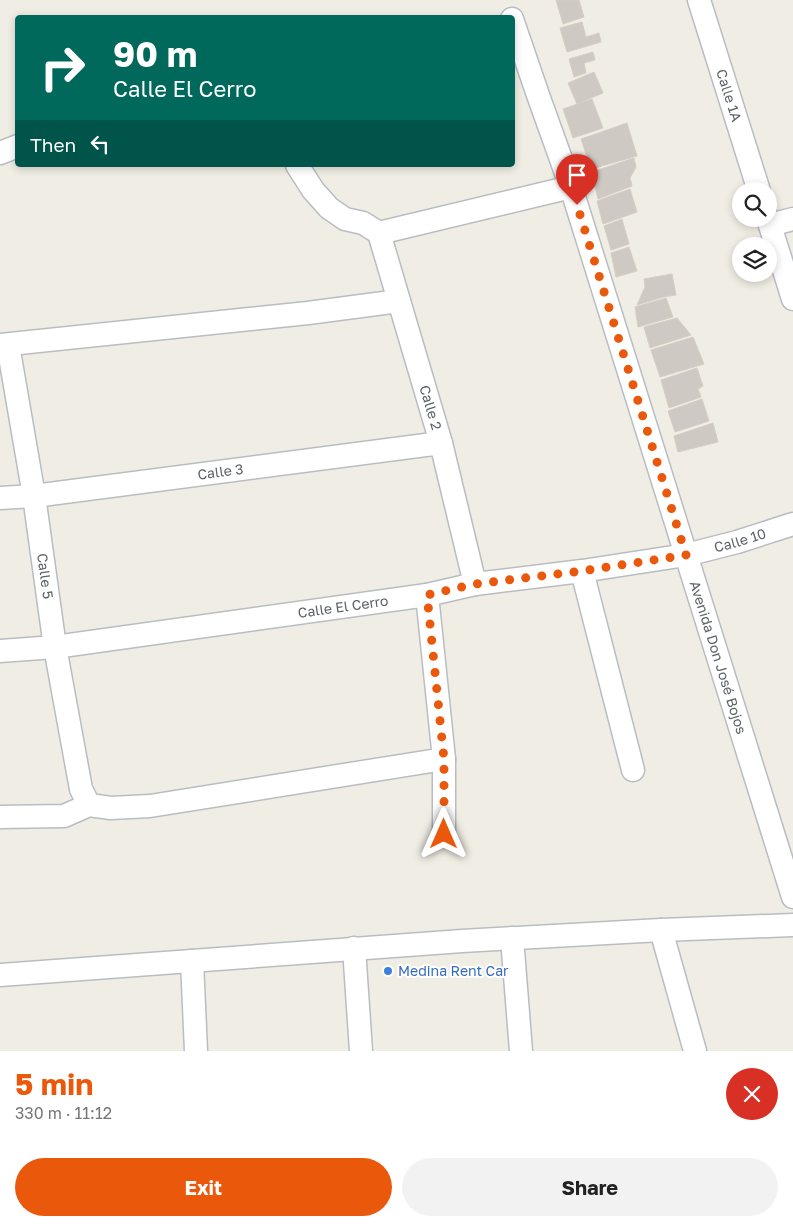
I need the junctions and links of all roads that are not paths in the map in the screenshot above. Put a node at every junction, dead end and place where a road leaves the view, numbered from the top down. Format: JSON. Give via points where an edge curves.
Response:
{"nodes":[{"id":1,"x":506,"y":0,"type":"edge"},
{"id":2,"x":699,"y":0,"type":"edge"},
{"id":3,"x":511,"y":15,"type":"edge"},
{"id":4,"x":515,"y":27,"type":"edge"},
{"id":5,"x":15,"y":147,"type":"edge"},
{"id":6,"x":0,"y":153,"type":"edge"},
{"id":7,"x":298,"y":167,"type":"edge"},
{"id":8,"x":756,"y":182,"type":"edge"},
{"id":9,"x":571,"y":187,"type":"junction"},
{"id":10,"x":793,"y":219,"type":"edge"},
{"id":11,"x":777,"y":221,"type":"edge"},
{"id":12,"x":771,"y":227,"type":"edge"},
{"id":13,"x":379,"y":233,"type":"junction"},
{"id":14,"x":793,"y":299,"type":"edge"},
{"id":15,"x":399,"y":301,"type":"junction"},
{"id":16,"x":4,"y":345,"type":"edge"},
{"id":17,"x":441,"y":443,"type":"junction"},
{"id":18,"x":34,"y":496,"type":"junction"},
{"id":19,"x":0,"y":498,"type":"edge"},
{"id":20,"x":792,"y":526,"type":"edge"},
{"id":21,"x":686,"y":555,"type":"junction"},
{"id":22,"x":582,"y":571,"type":"junction"},
{"id":23,"x":475,"y":584,"type":"junction"},
{"id":24,"x":427,"y":595,"type":"junction"},
{"id":25,"x":55,"y":647,"type":"junction"},
{"id":26,"x":0,"y":651,"type":"edge"},
{"id":27,"x":444,"y":759,"type":"junction"},
{"id":28,"x":633,"y":770,"type":"dead end"},
{"id":29,"x":89,"y":805,"type":"junction"},
{"id":30,"x":0,"y":817,"type":"edge"},
{"id":31,"x":444,"y":834,"type":"dead end"},
{"id":32,"x":793,"y":897,"type":"edge"},
{"id":33,"x":793,"y":925,"type":"edge"},
{"id":34,"x":661,"y":930,"type":"junction"},
{"id":35,"x":512,"y":938,"type":"junction"},
{"id":36,"x":354,"y":948,"type":"junction"},
{"id":37,"x":192,"y":961,"type":"junction"},
{"id":38,"x":0,"y":975,"type":"edge"},
{"id":39,"x":196,"y":1051,"type":"edge"},
{"id":40,"x":361,"y":1051,"type":"edge"},
{"id":41,"x":521,"y":1051,"type":"edge"},
{"id":42,"x":695,"y":1051,"type":"edge"}],
"edges":[{"from":1,"to":3,"type":"street","name":"Avenida Don José Bojos"},
{"from":2,"to":8,"type":"street","name":"Calle 1A"},
{"from":4,"to":9,"type":"street","name":"Avenida Don José Bojos"},
{"from":5,"to":6,"type":"street"},
{"from":7,"to":13,"type":"street","via":[[329,208],[345,219],[363,223]]},
{"from":9,"to":13,"type":"street"},
{"from":9,"to":21,"type":"street","name":"Avenida Don José Bojos"},
{"from":10,"to":11,"type":"street"},
{"from":12,"to":14,"type":"street"},
{"from":13,"to":15,"type":"street","name":"Calle 2"},
{"from":15,"to":16,"type":"street"},
{"from":15,"to":17,"type":"street","name":"Calle 2"},
{"from":16,"to":18,"type":"street","name":"Calle 5"},
{"from":17,"to":18,"type":"street","name":"Calle 3"},
{"from":17,"to":23,"type":"street","name":"Calle 2"},
{"from":18,"to":19,"type":"street","name":"Calle 3"},
{"from":18,"to":25,"type":"street","name":"Calle 5"},
{"from":20,"to":21,"type":"street","name":"Calle 10"},
{"from":21,"to":22,"type":"street","name":"Calle El Cerro"},
{"from":21,"to":32,"type":"street","name":"Avenida Don José Bojos"},
{"from":22,"to":23,"type":"street","name":"Calle El Cerro"},
{"from":22,"to":28,"type":"street"},
{"from":23,"to":24,"type":"street","name":"Calle El Cerro"},
{"from":24,"to":25,"type":"street","name":"Calle El Cerro"},
{"from":24,"to":27,"type":"street"},
{"from":25,"to":26,"type":"street","name":"Calle El Cerro"},
{"from":25,"to":29,"type":"street","name":"Calle 5","via":[[81,789]]},
{"from":27,"to":29,"type":"street","via":[[150,806],[111,808]]},
{"from":27,"to":31,"type":"street"},
{"from":29,"to":30,"type":"street","via":[[64,816]]},
{"from":33,"to":34,"type":"street"},
{"from":34,"to":35,"type":"street"},
{"from":34,"to":42,"type":"street"},
{"from":35,"to":36,"type":"street"},
{"from":35,"to":41,"type":"street"},
{"from":36,"to":37,"type":"street"},
{"from":36,"to":40,"type":"street"},
{"from":37,"to":38,"type":"street"},
{"from":37,"to":39,"type":"street"}]}
